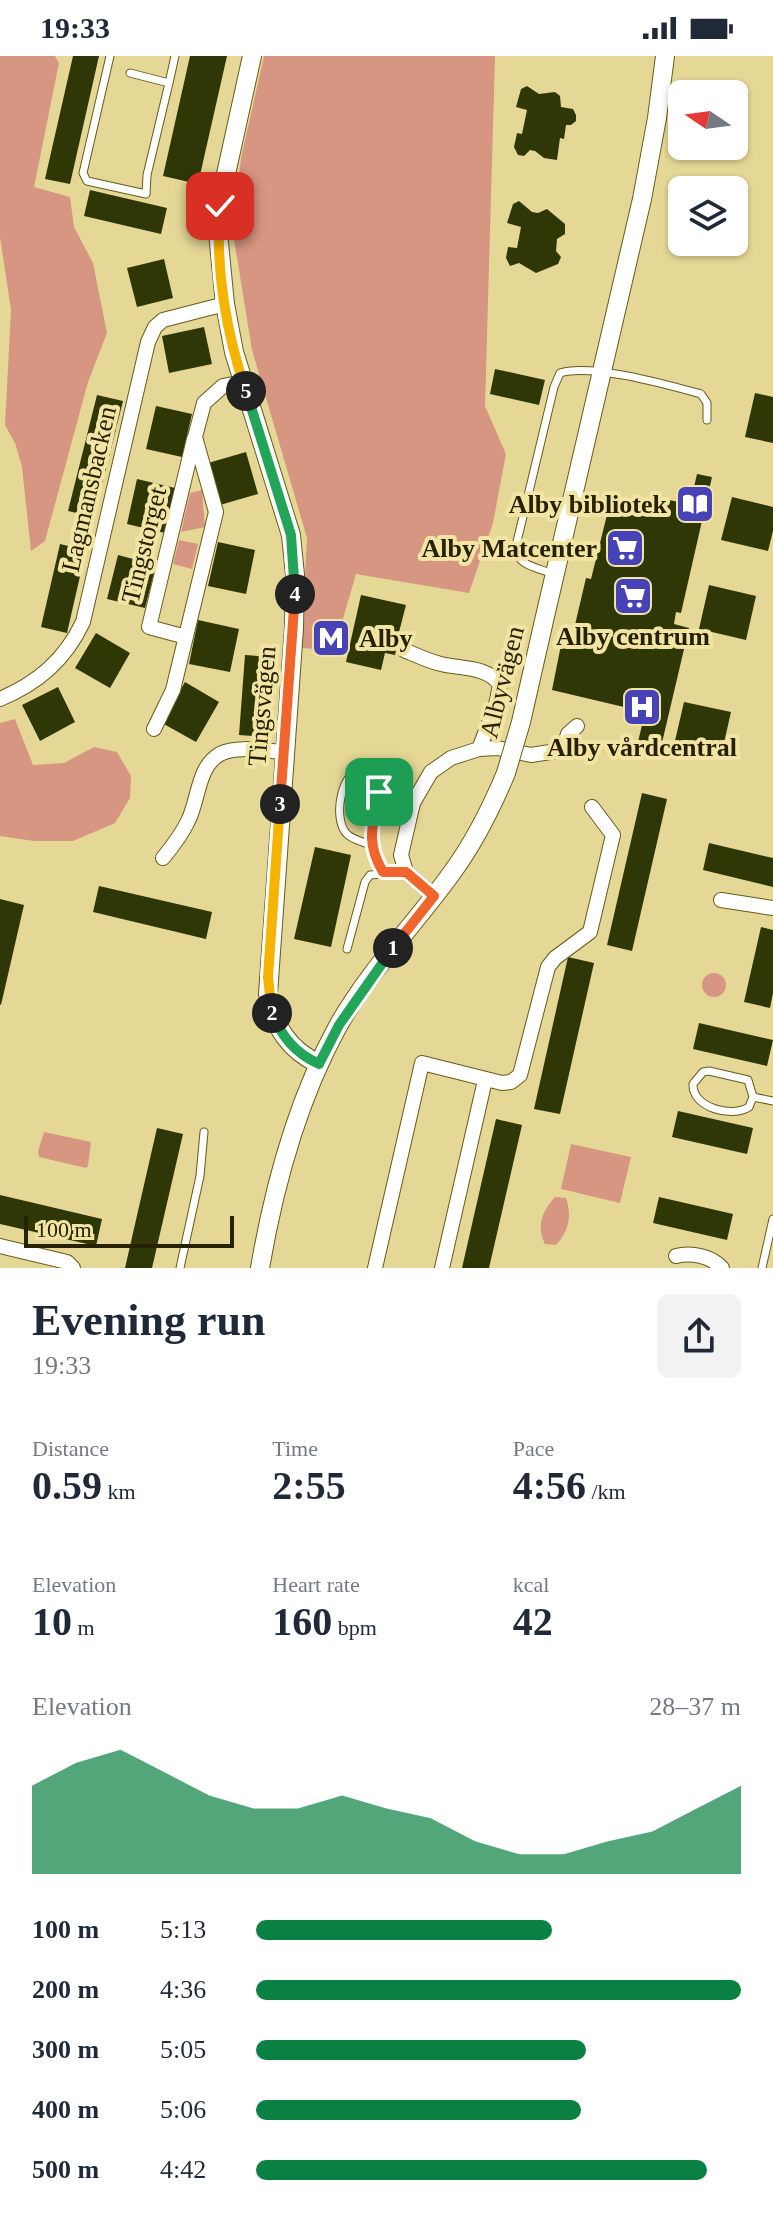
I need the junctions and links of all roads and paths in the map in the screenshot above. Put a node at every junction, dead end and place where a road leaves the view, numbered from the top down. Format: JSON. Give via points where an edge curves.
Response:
{"nodes":[{"id":1,"x":110,"y":56,"type":"edge"},
{"id":2,"x":175,"y":56,"type":"edge"},
{"id":3,"x":252,"y":56,"type":"edge"},
{"id":4,"x":665,"y":56,"type":"edge"},
{"id":5,"x":130,"y":73,"type":"dead end"},
{"id":6,"x":169,"y":83,"type":"junction"},
{"id":7,"x":225,"y":304,"type":"junction"},
{"id":8,"x":601,"y":373,"type":"junction"},
{"id":9,"x":243,"y":382,"type":"junction"},
{"id":10,"x":707,"y":420,"type":"dead end"},
{"id":11,"x":195,"y":437,"type":"junction"},
{"id":12,"x":555,"y":574,"type":"junction"},
{"id":13,"x":186,"y":637,"type":"junction"},
{"id":14,"x":404,"y":650,"type":"dead end"},
{"id":15,"x":0,"y":699,"type":"edge"},
{"id":16,"x":577,"y":726,"type":"dead end"},
{"id":17,"x":154,"y":729,"type":"dead end"},
{"id":18,"x":479,"y":749,"type":"junction"},
{"id":19,"x":283,"y":752,"type":"junction"},
{"id":20,"x":592,"y":807,"type":"dead end"},
{"id":21,"x":372,"y":846,"type":"junction"},
{"id":22,"x":163,"y":858,"type":"dead end"},
{"id":23,"x":383,"y":872,"type":"junction"},
{"id":24,"x":406,"y":872,"type":"junction"},
{"id":25,"x":434,"y":896,"type":"junction"},
{"id":26,"x":721,"y":900,"type":"dead end"},
{"id":27,"x":773,"y":908,"type":"edge"},
{"id":28,"x":347,"y":949,"type":"dead end"},
{"id":29,"x":319,"y":1064,"type":"junction"},
{"id":30,"x":485,"y":1080,"type":"junction"},
{"id":31,"x":753,"y":1097,"type":"junction"},
{"id":32,"x":773,"y":1101,"type":"edge"},
{"id":33,"x":204,"y":1132,"type":"dead end"},
{"id":34,"x":773,"y":1219,"type":"edge"},
{"id":35,"x":0,"y":1246,"type":"edge"},
{"id":36,"x":676,"y":1256,"type":"dead end"},
{"id":37,"x":73,"y":1268,"type":"edge"},
{"id":38,"x":180,"y":1268,"type":"edge"},
{"id":39,"x":260,"y":1268,"type":"edge"},
{"id":40,"x":375,"y":1268,"type":"edge"},
{"id":41,"x":442,"y":1268,"type":"edge"},
{"id":42,"x":722,"y":1268,"type":"edge"},
{"id":43,"x":762,"y":1268,"type":"edge"}],
"edges":[{"from":1,"to":6,"type":"lane","via":[[83,173],[87,181],[146,194]]},
{"from":2,"to":6,"type":"lane"},
{"from":3,"to":7,"type":"street","name":"Tingsvägen","via":[[220,206]]},
{"from":4,"to":8,"type":"street","name":"Albyvägen","via":[[642,199]]},
{"from":5,"to":6,"type":"lane"},
{"from":7,"to":9,"type":"street","name":"Tingsvägen"},
{"from":7,"to":15,"type":"street","name":"Lagmansbacken","via":[[163,320],[155,327],[83,622],[50,670]]},
{"from":8,"to":10,"type":"lane","via":[[701,394]]},
{"from":8,"to":12,"type":"street","name":"Albyvägen"},
{"from":8,"to":12,"type":"lane","via":[[560,373],[515,550],[522,562]]},
{"from":9,"to":11,"type":"street","name":"Tingstorget","via":[[223,386],[204,403]]},
{"from":9,"to":19,"type":"street","name":"Tingsvägen","via":[[291,535],[295,614]]},
{"from":11,"to":13,"type":"street","name":"Tingstorget","via":[[216,512]]},
{"from":11,"to":13,"type":"street","name":"Tingstorget","via":[[149,627]]},
{"from":12,"to":25,"type":"street","name":"Albyvägen","bridge":true,"via":[[506,773],[474,840]]},
{"from":13,"to":17,"type":"street","name":"Tingstorget","via":[[173,690]]},
{"from":14,"to":18,"type":"street","via":[[495,677],[500,685],[496,705]]},
{"from":16,"to":18,"type":"street","via":[[563,750],[531,755]]},
{"from":18,"to":24,"type":"street","via":[[451,758],[431,772],[419,790],[405,826],[401,855]]},
{"from":19,"to":22,"type":"street","via":[[236,750],[213,760],[203,774],[189,820]]},
{"from":19,"to":29,"type":"street","name":"Tingsvägen","via":[[268,994],[279,1030],[297,1051]]},
{"from":20,"to":30,"type":"street","via":[[613,835],[590,932],[548,967],[520,1075],[511,1082]]},
{"from":21,"to":21,"type":"lane","via":[[381,780],[374,770],[361,768],[345,784],[341,823],[347,834]]},
{"from":21,"to":23,"type":"lane"},
{"from":23,"to":24,"type":"lane"},
{"from":23,"to":28,"type":"lane","via":[[365,882]]},
{"from":24,"to":25,"type":"street"},
{"from":25,"to":29,"type":"street","name":"Albyvägen","via":[[364,986]]},
{"from":26,"to":27,"type":"street"},
{"from":29,"to":39,"type":"street","name":"Albyvägen","via":[[280,1180]]},
{"from":30,"to":40,"type":"street","via":[[422,1063]]},
{"from":30,"to":41,"type":"street"},
{"from":31,"to":31,"type":"lane","via":[[748,1080],[709,1071],[693,1084],[701,1104],[726,1110],[745,1110]]},
{"from":31,"to":32,"type":"lane"},
{"from":33,"to":38,"type":"lane"},
{"from":34,"to":43,"type":"lane"},
{"from":35,"to":37,"type":"street","via":[[67,1262]]},
{"from":36,"to":42,"type":"street","via":[[713,1260]]}]}
